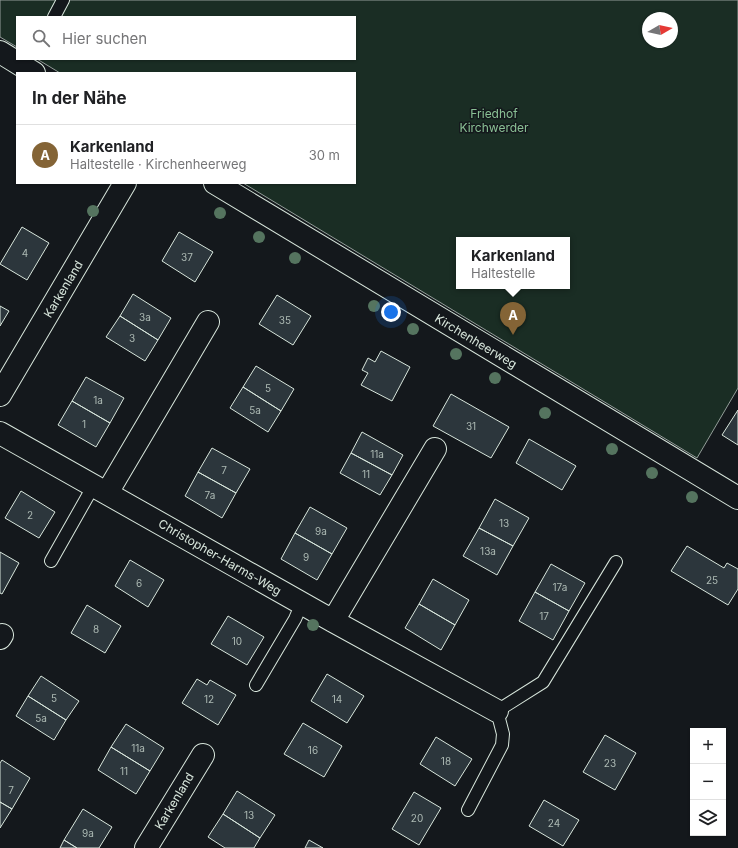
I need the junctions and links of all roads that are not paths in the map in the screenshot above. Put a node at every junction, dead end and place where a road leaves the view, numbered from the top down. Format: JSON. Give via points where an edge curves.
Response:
{"nodes":[{"id":1,"x":63,"y":0,"type":"edge"},
{"id":2,"x":55,"y":16,"type":"edge"},
{"id":3,"x":0,"y":52,"type":"edge"},
{"id":4,"x":30,"y":67,"type":"edge"},
{"id":5,"x":124,"y":184,"type":"edge"},
{"id":6,"x":217,"y":184,"type":"edge"},
{"id":7,"x":208,"y":322,"type":"dead end"},
{"id":8,"x":0,"y":395,"type":"edge"},
{"id":9,"x":0,"y":433,"type":"edge"},
{"id":10,"x":435,"y":449,"type":"dead end"},
{"id":11,"x":101,"y":489,"type":"junction"},
{"id":12,"x":738,"y":498,"type":"edge"},
{"id":13,"x":51,"y":561,"type":"dead end"},
{"id":14,"x":616,"y":562,"type":"dead end"},
{"id":15,"x":302,"y":603,"type":"junction"},
{"id":16,"x":332,"y":621,"type":"junction"},
{"id":17,"x":256,"y":685,"type":"dead end"},
{"id":18,"x":497,"y":711,"type":"junction"},
{"id":19,"x":203,"y":755,"type":"dead end"},
{"id":20,"x":468,"y":810,"type":"dead end"},
{"id":21,"x":146,"y":848,"type":"edge"}],
"edges":[{"from":1,"to":2,"type":"lane"},
{"from":3,"to":4,"type":"street"},
{"from":5,"to":8,"type":"street","name":"Karkenland"},
{"from":6,"to":12,"type":"street","name":"Kirchenheerweg"},
{"from":7,"to":11,"type":"street"},
{"from":9,"to":11,"type":"street","name":"Christopher-Harms-Weg"},
{"from":10,"to":16,"type":"street"},
{"from":11,"to":13,"type":"lane"},
{"from":11,"to":15,"type":"street","name":"Christopher-Harms-Weg"},
{"from":14,"to":18,"type":"lane","via":[[543,682]]},
{"from":15,"to":16,"type":"street","name":"Christopher-Harms-Weg"},
{"from":15,"to":17,"type":"lane"},
{"from":16,"to":18,"type":"street","name":"Christopher-Harms-Weg"},
{"from":18,"to":20,"type":"lane","via":[[503,734],[502,745]]},
{"from":19,"to":21,"type":"street","name":"Karkenland"}]}
